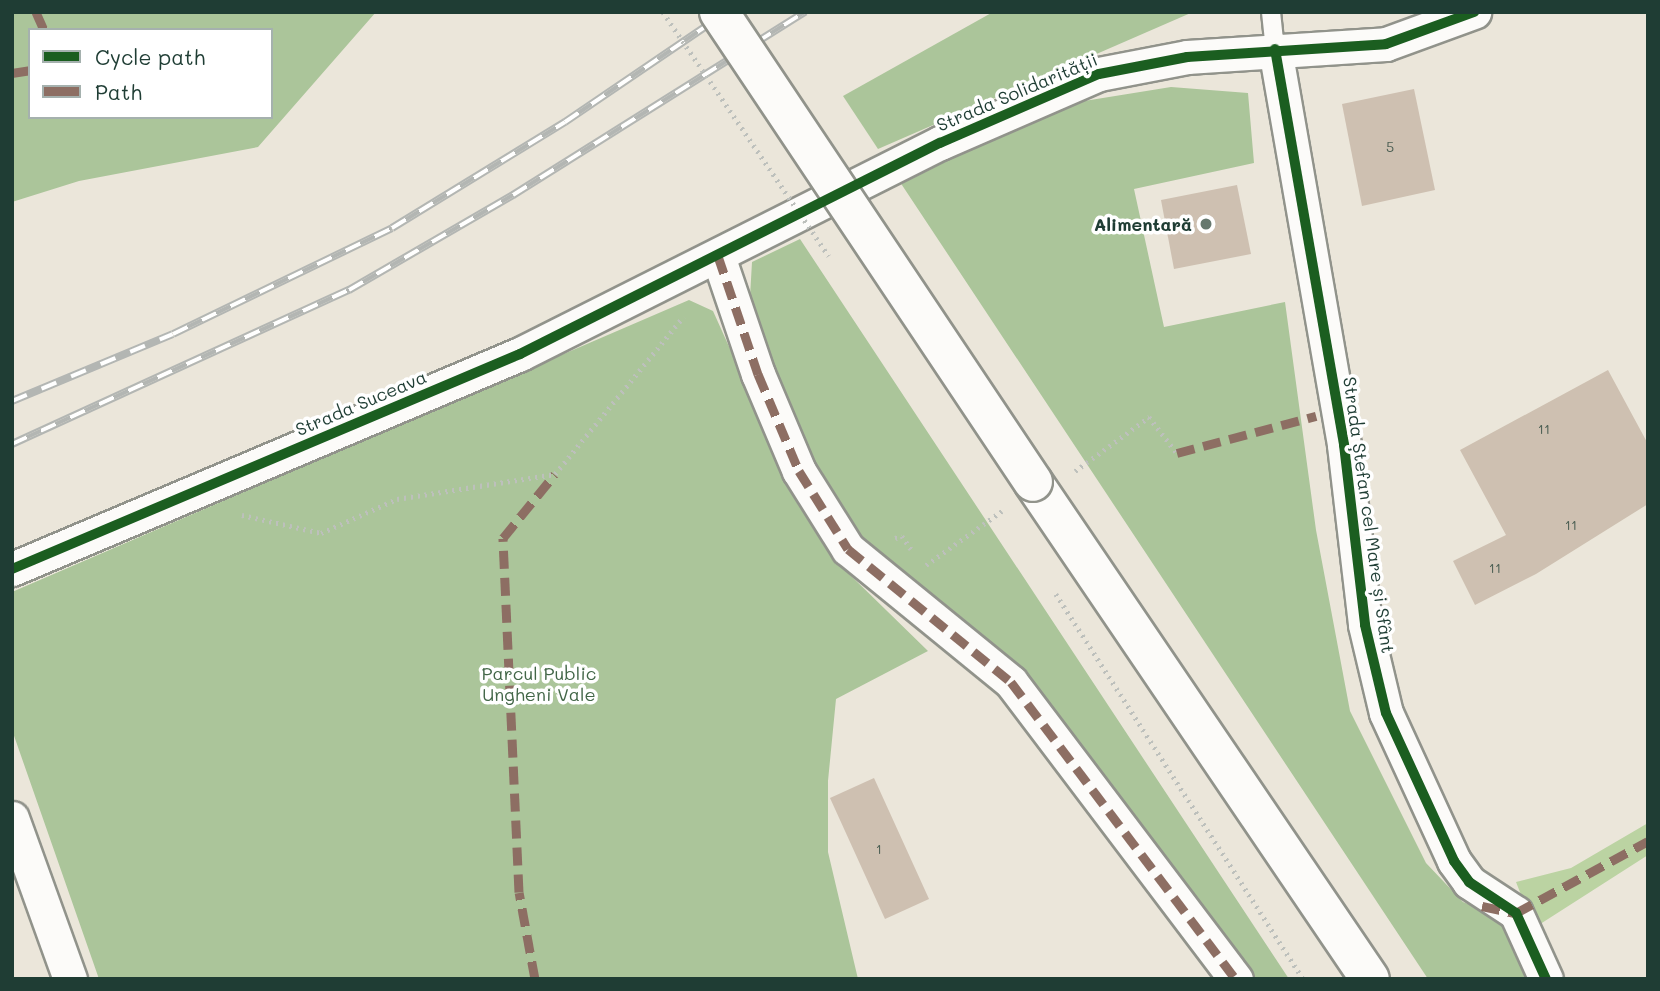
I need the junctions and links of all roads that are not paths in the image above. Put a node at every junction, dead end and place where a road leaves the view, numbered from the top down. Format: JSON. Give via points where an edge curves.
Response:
{"nodes":[{"id":1,"x":719,"y":12,"type":"edge"},
{"id":2,"x":1271,"y":12,"type":"edge"},
{"id":3,"x":1474,"y":12,"type":"edge"},
{"id":4,"x":1275,"y":49,"type":"junction"},
{"id":5,"x":718,"y":256,"type":"junction"},
{"id":6,"x":12,"y":569,"type":"edge"},
{"id":7,"x":12,"y":817,"type":"edge"},
{"id":8,"x":70,"y":979,"type":"edge"},
{"id":9,"x":1236,"y":979,"type":"edge"},
{"id":10,"x":1370,"y":979,"type":"edge"},
{"id":11,"x":1546,"y":979,"type":"edge"}],
"edges":[{"from":1,"to":10,"type":"main road","bridge":true,"via":[[1051,478]]},
{"from":2,"to":4,"type":"lane","name":"Strada Ștefan cel Mare și Sfânt"},
{"from":3,"to":4,"type":"street","name":"Strada Solidarității","via":[[1386,44]]},
{"from":4,"to":5,"type":"street","name":"Strada Solidarității","via":[[1187,57],[1099,74],[940,143]]},
{"from":4,"to":11,"type":"street","name":"Strada Ștefan cel Mare și Sfânt","via":[[1343,445],[1365,625],[1386,713],[1454,861],[1469,882],[1516,913]]},
{"from":5,"to":6,"type":"street","name":"Strada Suceava","via":[[520,354]]},
{"from":5,"to":9,"type":"street","via":[[758,374],[799,471],[848,549],[1011,682]]},
{"from":7,"to":8,"type":"street"}]}
